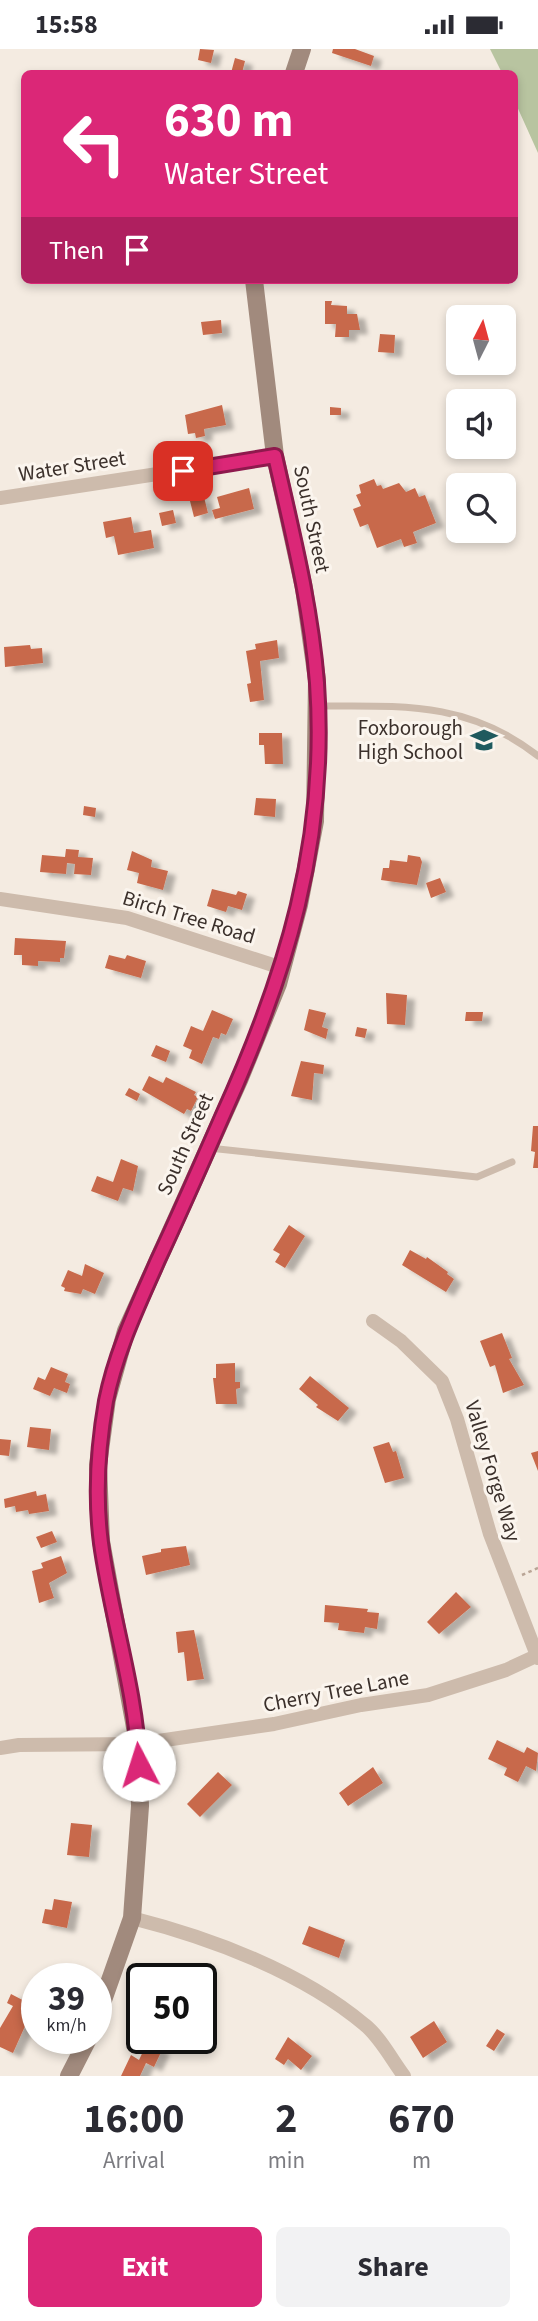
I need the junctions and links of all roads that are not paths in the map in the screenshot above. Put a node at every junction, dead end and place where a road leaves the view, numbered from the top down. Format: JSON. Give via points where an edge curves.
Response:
{"nodes":[{"id":1,"x":302,"y":49,"type":"edge"},
{"id":2,"x":295,"y":70,"type":"edge"},
{"id":3,"x":254,"y":284,"type":"edge"},
{"id":4,"x":275,"y":456,"type":"junction"},
{"id":5,"x":0,"y":498,"type":"edge"},
{"id":6,"x":318,"y":706,"type":"junction"},
{"id":7,"x":538,"y":756,"type":"edge"},
{"id":8,"x":0,"y":899,"type":"edge"},
{"id":9,"x":282,"y":968,"type":"junction"},
{"id":10,"x":209,"y":1148,"type":"junction"},
{"id":11,"x":512,"y":1162,"type":"dead end"},
{"id":12,"x":373,"y":1321,"type":"dead end"},
{"id":13,"x":537,"y":1657,"type":"edge"},
{"id":14,"x":138,"y":1744,"type":"junction"},
{"id":15,"x":0,"y":1748,"type":"edge"},
{"id":16,"x":132,"y":1917,"type":"junction"},
{"id":17,"x":112,"y":1975,"type":"edge"},
{"id":18,"x":80,"y":2054,"type":"edge"},
{"id":19,"x":69,"y":2076,"type":"edge"},
{"id":20,"x":404,"y":2076,"type":"edge"}],
"edges":[{"from":1,"to":2,"type":"main road"},
{"from":3,"to":4,"type":"main road","name":"South Street"},
{"from":4,"to":5,"type":"street","name":"Water Street"},
{"from":4,"to":6,"type":"main road","name":"South Street","via":[[304,588]]},
{"from":6,"to":7,"type":"lane","via":[[402,705],[443,710],[492,726]]},
{"from":6,"to":9,"type":"main road","name":"South Street","via":[[315,821]]},
{"from":8,"to":9,"type":"street","name":"Birch Tree Road","via":[[127,918]]},
{"from":9,"to":10,"type":"main road","name":"South Street"},
{"from":10,"to":11,"type":"lane","via":[[477,1177]]},
{"from":10,"to":14,"type":"main road","name":"South Street","via":[[126,1331],[107,1399],[98,1465],[101,1541]]},
{"from":12,"to":13,"type":"street","name":"Valley Forge Way","via":[[442,1381]]},
{"from":13,"to":14,"type":"street","name":"Cherry Tree Lane","via":[[428,1695],[260,1727]]},
{"from":14,"to":15,"type":"street","name":"Cherry Tree Lane"},
{"from":14,"to":16,"type":"main road","name":"South Street","via":[[141,1806]]},
{"from":16,"to":17,"type":"main road","name":"South Street"},
{"from":16,"to":20,"type":"street","via":[[241,1953],[317,1992],[367,2026]]},
{"from":18,"to":19,"type":"main road"}]}
